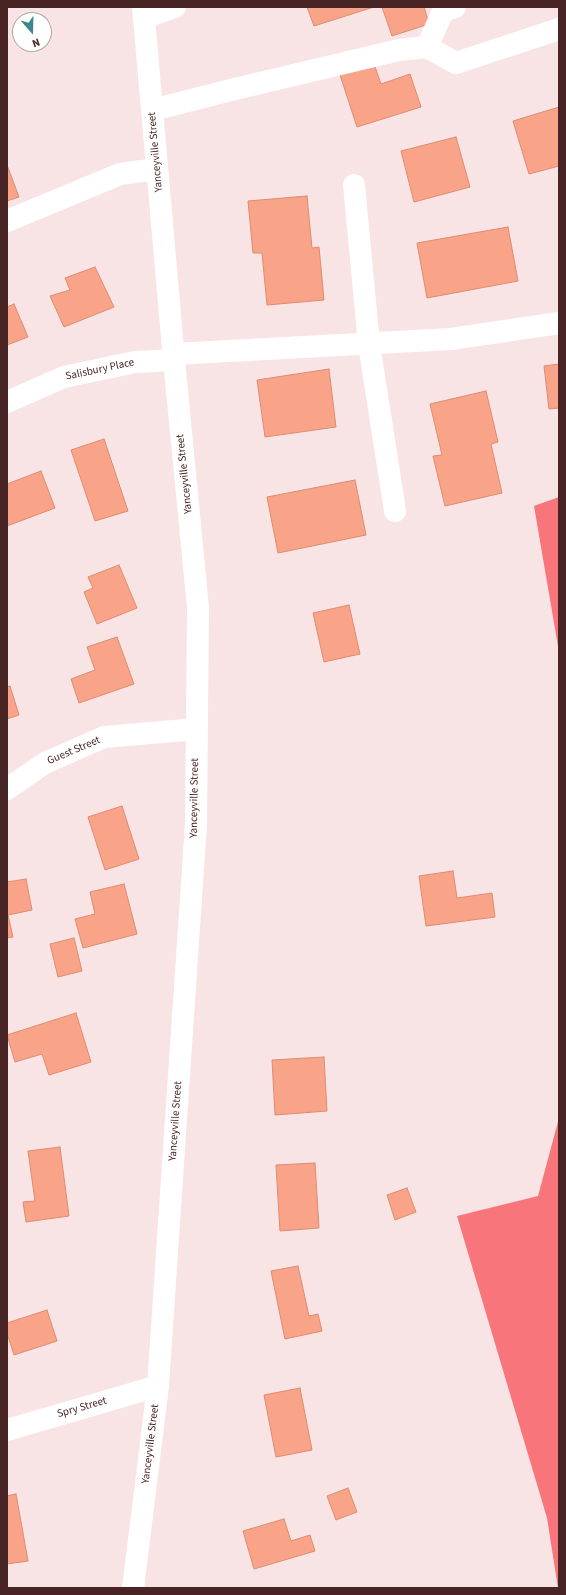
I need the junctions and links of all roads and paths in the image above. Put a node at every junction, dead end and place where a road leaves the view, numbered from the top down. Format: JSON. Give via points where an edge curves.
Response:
{"nodes":[{"id":1,"x":174,"y":7,"type":"edge"},
{"id":2,"x":449,"y":9,"type":"edge"},
{"id":3,"x":143,"y":12,"type":"edge"},
{"id":4,"x":559,"y":29,"type":"edge"},
{"id":5,"x":426,"y":47,"type":"junction"},
{"id":6,"x":152,"y":110,"type":"junction"},
{"id":7,"x":157,"y":168,"type":"junction"},
{"id":8,"x":354,"y":185,"type":"dead end"},
{"id":9,"x":7,"y":221,"type":"edge"},
{"id":10,"x":559,"y":324,"type":"edge"},
{"id":11,"x":369,"y":344,"type":"junction"},
{"id":12,"x":174,"y":357,"type":"junction"},
{"id":13,"x":7,"y":402,"type":"edge"},
{"id":14,"x":395,"y":511,"type":"dead end"},
{"id":15,"x":197,"y":729,"type":"junction"},
{"id":16,"x":7,"y":789,"type":"edge"},
{"id":17,"x":158,"y":1386,"type":"junction"},
{"id":18,"x":7,"y":1430,"type":"edge"},
{"id":19,"x":134,"y":1588,"type":"edge"}],
"edges":[{"from":1,"to":3,"type":"main road"},
{"from":2,"to":5,"type":"main road"},
{"from":3,"to":6,"type":"main road","name":"Yanceyville Street"},
{"from":4,"to":5,"type":"main road","via":[[456,63]]},
{"from":5,"to":6,"type":"main road","via":[[399,50]]},
{"from":6,"to":7,"type":"main road","name":"Yanceyville Street"},
{"from":7,"to":9,"type":"main road","via":[[120,174]]},
{"from":7,"to":12,"type":"main road","name":"Yanceyville Street"},
{"from":8,"to":11,"type":"main road"},
{"from":10,"to":11,"type":"main road","name":"Salisbury Place","via":[[451,339]]},
{"from":11,"to":12,"type":"main road","name":"Salisbury Place"},
{"from":11,"to":14,"type":"main road"},
{"from":12,"to":13,"type":"main road","name":"Salisbury Place","via":[[135,362],[64,377]]},
{"from":12,"to":15,"type":"main road","name":"Yanceyville Street","via":[[198,608]]},
{"from":15,"to":16,"type":"main road","name":"Guest Street","via":[[104,737],[45,762]]},
{"from":15,"to":17,"type":"main road","name":"Yanceyville Street","via":[[196,824]]},
{"from":17,"to":18,"type":"main road","name":"Spry Street"},
{"from":17,"to":19,"type":"main road","name":"Yanceyville Street"}]}
